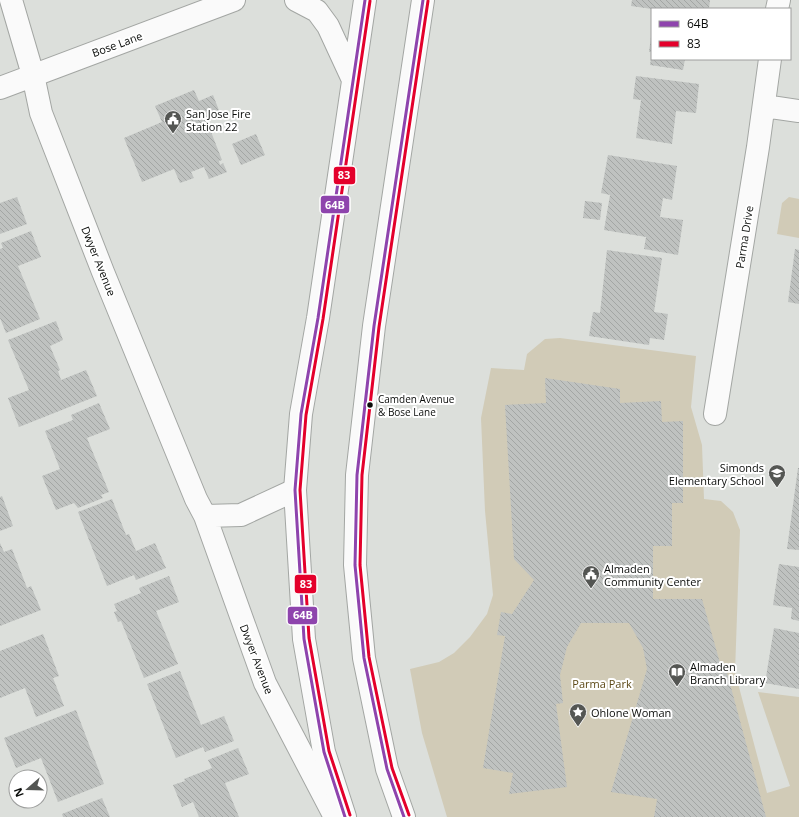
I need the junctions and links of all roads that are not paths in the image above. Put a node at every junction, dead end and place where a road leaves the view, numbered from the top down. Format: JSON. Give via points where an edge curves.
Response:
{"nodes":[{"id":1,"x":11,"y":0,"type":"edge"},
{"id":2,"x":234,"y":0,"type":"edge"},
{"id":3,"x":296,"y":0,"type":"edge"},
{"id":4,"x":364,"y":0,"type":"edge"},
{"id":5,"x":424,"y":0,"type":"edge"},
{"id":6,"x":770,"y":60,"type":"edge"},
{"id":7,"x":33,"y":75,"type":"junction"},
{"id":8,"x":353,"y":80,"type":"junction"},
{"id":9,"x":0,"y":88,"type":"edge"},
{"id":10,"x":764,"y":106,"type":"junction"},
{"id":11,"x":799,"y":111,"type":"edge"},
{"id":12,"x":716,"y":414,"type":"dead end"},
{"id":13,"x":294,"y":490,"type":"junction"},
{"id":14,"x":205,"y":516,"type":"junction"},
{"id":15,"x":335,"y":817,"type":"edge"},
{"id":16,"x":345,"y":817,"type":"edge"},
{"id":17,"x":404,"y":817,"type":"edge"}],
"edges":[{"from":1,"to":7,"type":"main road","name":"Dwyer Avenue"},
{"from":2,"to":7,"type":"main road","name":"Bose Lane"},
{"from":3,"to":8,"type":"main road","via":[[317,11],[325,21]]},
{"from":4,"to":8,"type":"main road"},
{"from":5,"to":17,"type":"main road","via":[[374,326],[357,475],[355,565],[364,658],[387,769]]},
{"from":6,"to":10,"type":"main road","name":"Parma Drive"},
{"from":7,"to":9,"type":"main road","name":"Bose Lane"},
{"from":7,"to":14,"type":"main road","name":"Dwyer Avenue","via":[[41,114]]},
{"from":8,"to":13,"type":"main road","via":[[301,414]]},
{"from":10,"to":11,"type":"main road"},
{"from":10,"to":12,"type":"main road","name":"Parma Drive"},
{"from":13,"to":14,"type":"main road","via":[[241,515]]},
{"from":13,"to":16,"type":"main road","via":[[304,638],[324,752]]},
{"from":14,"to":15,"type":"main road","name":"Dwyer Avenue","via":[[264,683]]}]}
